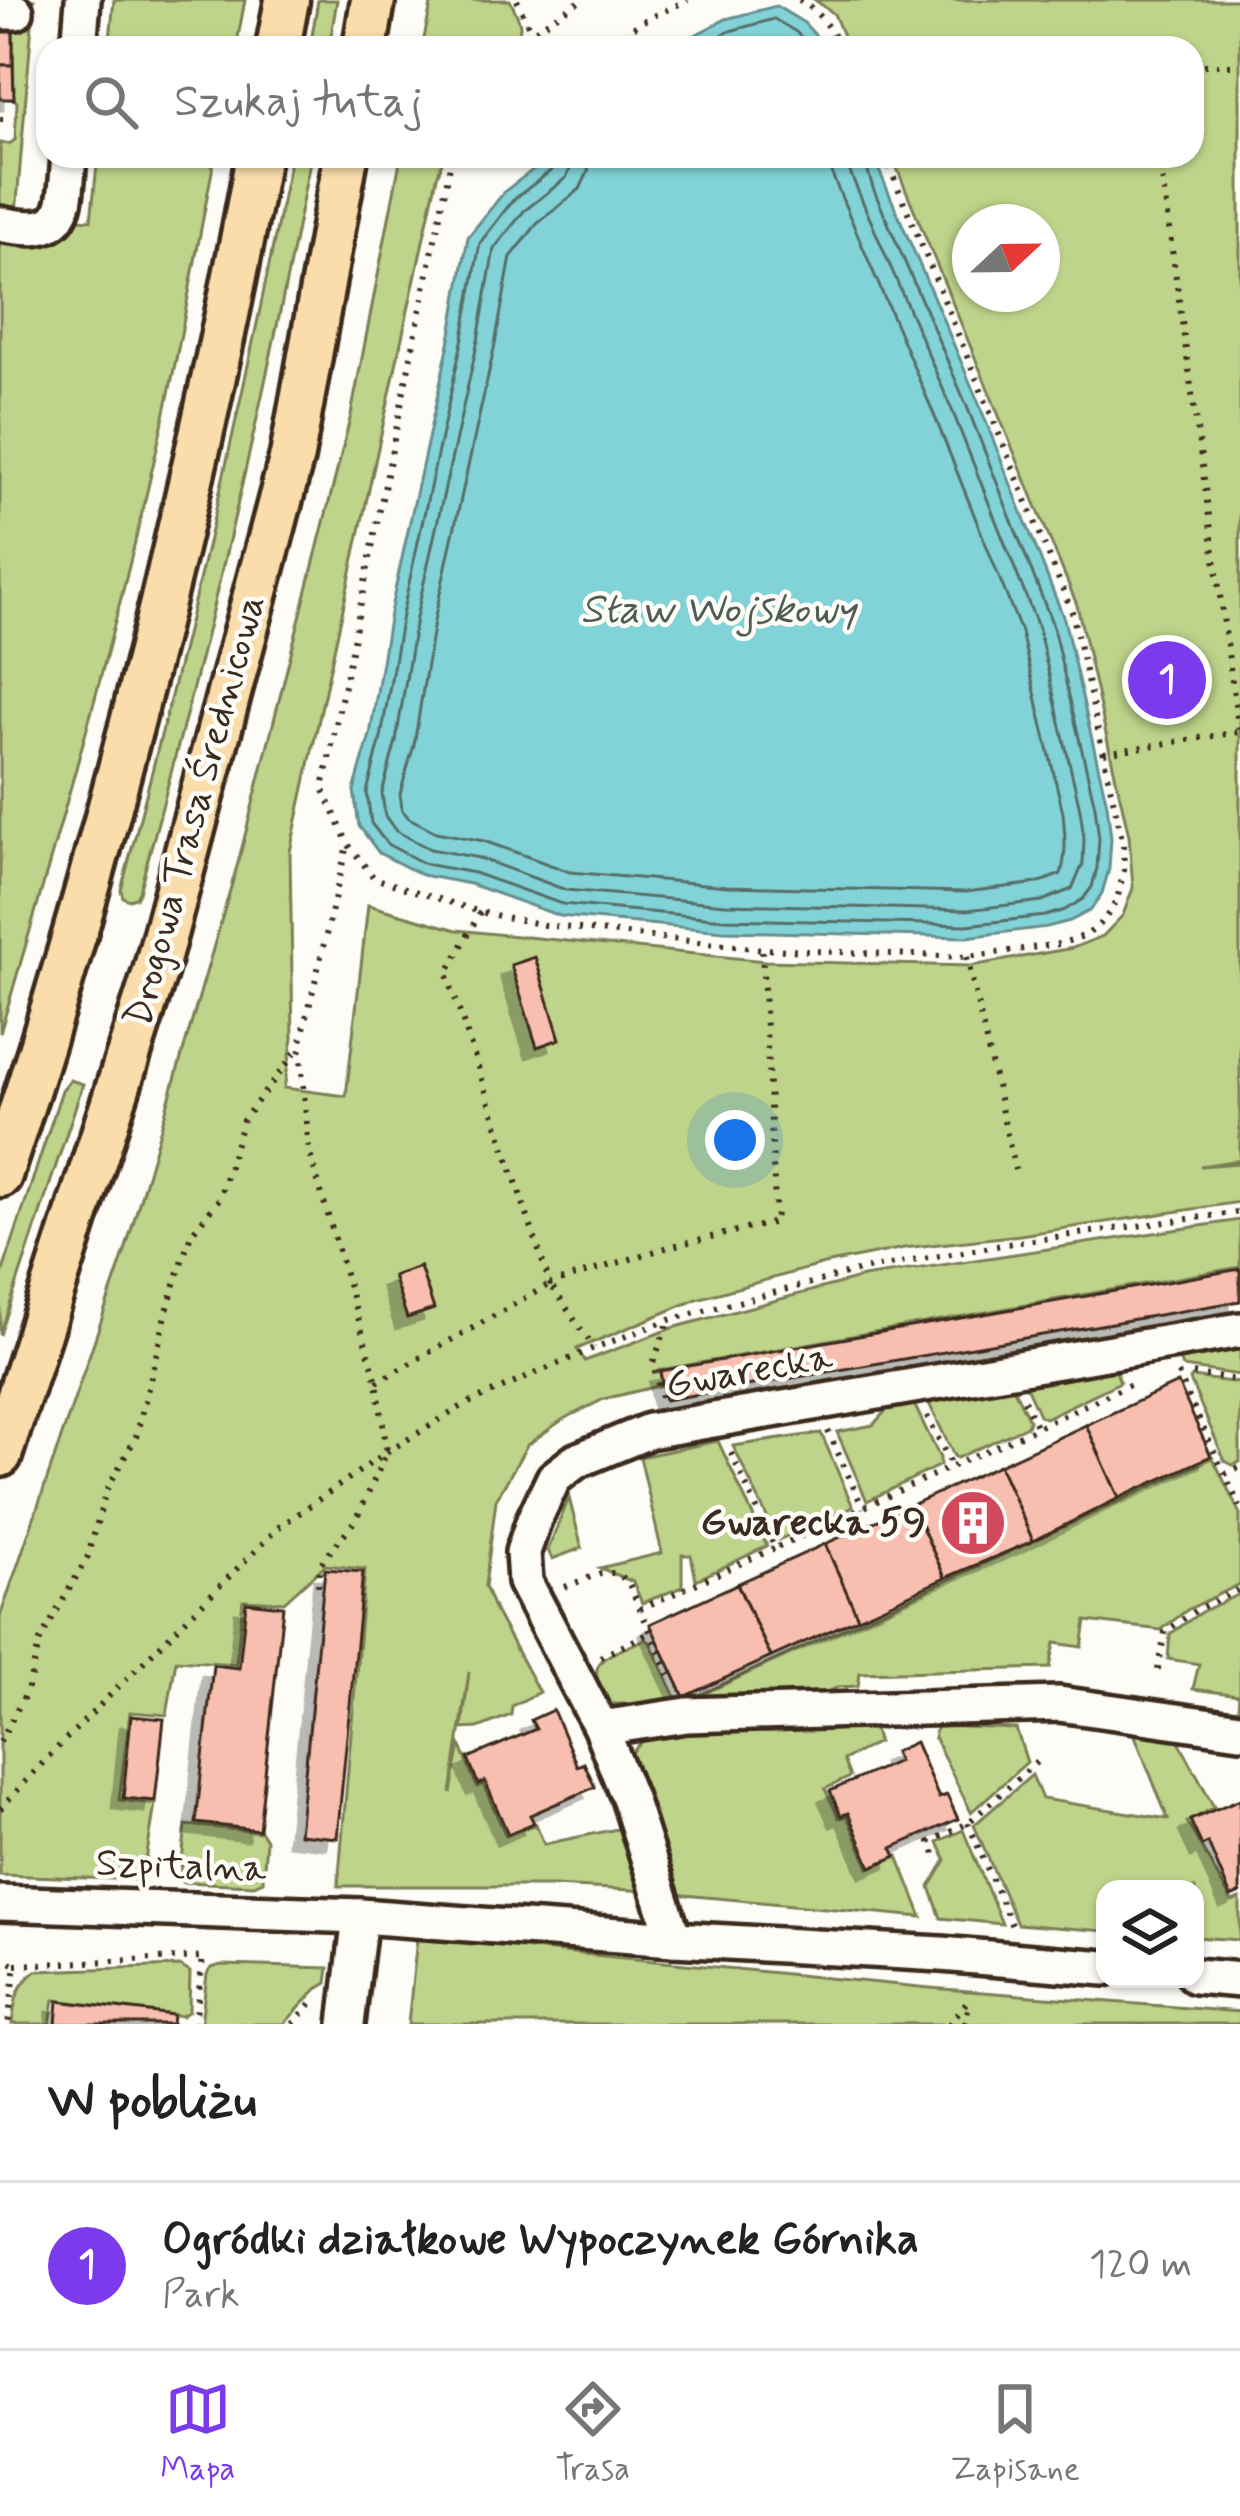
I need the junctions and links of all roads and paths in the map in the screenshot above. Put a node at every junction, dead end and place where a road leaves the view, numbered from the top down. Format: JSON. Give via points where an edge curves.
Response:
{"nodes":[{"id":1,"x":83,"y":0,"type":"edge"},
{"id":2,"x":287,"y":0,"type":"edge"},
{"id":3,"x":374,"y":0,"type":"edge"},
{"id":4,"x":517,"y":0,"type":"edge"},
{"id":5,"x":581,"y":0,"type":"edge"},
{"id":6,"x":688,"y":0,"type":"edge"},
{"id":7,"x":799,"y":0,"type":"edge"},
{"id":8,"x":531,"y":32,"type":"junction"},
{"id":9,"x":80,"y":36,"type":"edge"},
{"id":10,"x":280,"y":36,"type":"edge"},
{"id":11,"x":367,"y":36,"type":"edge"},
{"id":12,"x":528,"y":36,"type":"edge"},
{"id":13,"x":621,"y":36,"type":"edge"},
{"id":14,"x":833,"y":36,"type":"edge"},
{"id":15,"x":1240,"y":64,"type":"edge"},
{"id":16,"x":1204,"y":65,"type":"edge"},
{"id":17,"x":68,"y":168,"type":"edge"},
{"id":18,"x":256,"y":168,"type":"edge"},
{"id":19,"x":344,"y":168,"type":"edge"},
{"id":20,"x":450,"y":168,"type":"edge"},
{"id":21,"x":890,"y":168,"type":"edge"},
{"id":22,"x":1161,"y":168,"type":"edge"},
{"id":23,"x":0,"y":224,"type":"edge"},
{"id":24,"x":1240,"y":734,"type":"edge"},
{"id":25,"x":1104,"y":754,"type":"junction"},
{"id":26,"x":348,"y":844,"type":"junction"},
{"id":27,"x":480,"y":912,"type":"junction"},
{"id":28,"x":762,"y":950,"type":"junction"},
{"id":29,"x":967,"y":957,"type":"junction"},
{"id":30,"x":300,"y":1046,"type":"junction"},
{"id":31,"x":1015,"y":1170,"type":"dead end"},
{"id":32,"x":0,"y":1175,"type":"edge"},
{"id":33,"x":1240,"y":1212,"type":"edge"},
{"id":34,"x":550,"y":1284,"type":"junction"},
{"id":35,"x":669,"y":1320,"type":"junction"},
{"id":36,"x":1240,"y":1330,"type":"edge"},
{"id":37,"x":594,"y":1348,"type":"junction"},
{"id":38,"x":1178,"y":1372,"type":"dead end"},
{"id":39,"x":1142,"y":1379,"type":"dead end"},
{"id":40,"x":1240,"y":1381,"type":"edge"},
{"id":41,"x":377,"y":1382,"type":"junction"},
{"id":42,"x":926,"y":1414,"type":"dead end"},
{"id":43,"x":826,"y":1427,"type":"dead end"},
{"id":44,"x":668,"y":1428,"type":"junction"},
{"id":45,"x":727,"y":1444,"type":"dead end"},
{"id":46,"x":387,"y":1452,"type":"junction"},
{"id":47,"x":0,"y":1455,"type":"edge"},
{"id":48,"x":952,"y":1466,"type":"junction"},
{"id":49,"x":1240,"y":1467,"type":"edge"},
{"id":50,"x":1225,"y":1474,"type":"dead end"},
{"id":51,"x":863,"y":1508,"type":"junction"},
{"id":52,"x":775,"y":1548,"type":"junction"},
{"id":53,"x":318,"y":1586,"type":"dead end"},
{"id":54,"x":1240,"y":1589,"type":"edge"},
{"id":55,"x":534,"y":1600,"type":"junction"},
{"id":56,"x":640,"y":1609,"type":"junction"},
{"id":57,"x":651,"y":1632,"type":"junction"},
{"id":58,"x":1158,"y":1670,"type":"dead end"},
{"id":59,"x":578,"y":1683,"type":"junction"},
{"id":60,"x":687,"y":1715,"type":"junction"},
{"id":61,"x":601,"y":1728,"type":"junction"},
{"id":62,"x":1240,"y":1730,"type":"edge"},
{"id":63,"x":0,"y":1742,"type":"edge"},
{"id":64,"x":1040,"y":1759,"type":"dead end"},
{"id":65,"x":0,"y":1809,"type":"edge"},
{"id":66,"x":968,"y":1823,"type":"junction"},
{"id":67,"x":934,"y":1854,"type":"dead end"},
{"id":68,"x":0,"y":1903,"type":"edge"},
{"id":69,"x":359,"y":1916,"type":"junction"},
{"id":70,"x":1013,"y":1929,"type":"dead end"},
{"id":71,"x":674,"y":1940,"type":"junction"},
{"id":72,"x":0,"y":1957,"type":"edge"},
{"id":73,"x":16,"y":1965,"type":"junction"},
{"id":74,"x":1096,"y":1967,"type":"edge"},
{"id":75,"x":1204,"y":1977,"type":"edge"},
{"id":76,"x":1240,"y":1979,"type":"edge"},
{"id":77,"x":8,"y":2024,"type":"edge"},
{"id":78,"x":195,"y":2024,"type":"edge"},
{"id":79,"x":347,"y":2024,"type":"edge"},
{"id":80,"x":949,"y":2024,"type":"edge"},
{"id":81,"x":965,"y":2024,"type":"edge"}],
"edges":[{"from":1,"to":9,"type":"street"},
{"from":2,"to":10,"type":"main road"},
{"from":3,"to":11,"type":"main road"},
{"from":4,"to":8,"type":"path"},
{"from":5,"to":8,"type":"path"},
{"from":6,"to":13,"type":"path"},
{"from":7,"to":14,"type":"path"},
{"from":8,"to":12,"type":"path"},
{"from":15,"to":16,"type":"path"},
{"from":17,"to":23,"type":"street","via":[[64,212],[54,223]]},
{"from":18,"to":32,"type":"main road","via":[[198,457],[110,811]]},
{"from":19,"to":47,"type":"main road","name":"Drogowa Trasa Średnicowa","via":[[292,456],[155,972]]},
{"from":20,"to":26,"type":"path","via":[[323,788]]},
{"from":21,"to":25,"type":"path","via":[[1072,611]]},
{"from":22,"to":24,"type":"path"},
{"from":24,"to":25,"type":"path"},
{"from":25,"to":29,"type":"path","via":[[1124,870],[1104,920],[1059,944]]},
{"from":26,"to":27,"type":"path","via":[[374,878]]},
{"from":26,"to":30,"type":"path"},
{"from":27,"to":28,"type":"path"},
{"from":27,"to":34,"type":"path","via":[[447,974]]},
{"from":28,"to":29,"type":"path"},
{"from":28,"to":34,"type":"path","via":[[776,1222]]},
{"from":29,"to":31,"type":"path"},
{"from":30,"to":41,"type":"path","via":[[309,1151]]},
{"from":30,"to":63,"type":"path","via":[[243,1120],[220,1198],[190,1234],[136,1437]]},
{"from":33,"to":35,"type":"path","via":[[861,1270]]},
{"from":34,"to":37,"type":"path"},
{"from":34,"to":41,"type":"path"},
{"from":35,"to":37,"type":"path"},
{"from":35,"to":44,"type":"path","via":[[653,1363]]},
{"from":36,"to":44,"type":"street","name":"Gwarecka"},
{"from":37,"to":46,"type":"path","via":[[464,1405]]},
{"from":38,"to":40,"type":"path"},
{"from":39,"to":48,"type":"path"},
{"from":41,"to":46,"type":"path"},
{"from":42,"to":48,"type":"path"},
{"from":43,"to":51,"type":"path"},
{"from":44,"to":55,"type":"street","name":"Gwarecka","via":[[613,1444],[554,1478],[523,1552]]},
{"from":45,"to":52,"type":"path"},
{"from":46,"to":53,"type":"path","via":[[357,1518],[321,1564]]},
{"from":46,"to":65,"type":"path","via":[[278,1527]]},
{"from":48,"to":51,"type":"path"},
{"from":49,"to":50,"type":"path"},
{"from":51,"to":52,"type":"path"},
{"from":52,"to":56,"type":"path"},
{"from":54,"to":58,"type":"path","via":[[1165,1632]]},
{"from":55,"to":56,"type":"path","via":[[617,1573]]},
{"from":55,"to":59,"type":"street","name":"Gwarecka"},
{"from":56,"to":57,"type":"path"},
{"from":57,"to":59,"type":"path","via":[[600,1657]]},
{"from":57,"to":60,"type":"path"},
{"from":59,"to":61,"type":"street","name":"Gwarecka"},
{"from":60,"to":61,"type":"street"},
{"from":60,"to":62,"type":"street","via":[[1059,1704]]},
{"from":61,"to":71,"type":"street","name":"Gwarecka"},
{"from":64,"to":66,"type":"path"},
{"from":66,"to":67,"type":"path","via":[[930,1842]]},
{"from":66,"to":70,"type":"path"},
{"from":68,"to":69,"type":"street","name":"Szpitalna"},
{"from":69,"to":71,"type":"street","name":"Szpitalna"},
{"from":69,"to":79,"type":"street"},
{"from":71,"to":74,"type":"street"},
{"from":72,"to":73,"type":"path"},
{"from":73,"to":77,"type":"path"},
{"from":73,"to":78,"type":"path","via":[[203,1958]]},
{"from":75,"to":76,"type":"street"},
{"from":80,"to":81,"type":"path","via":[[970,1998]]}]}
